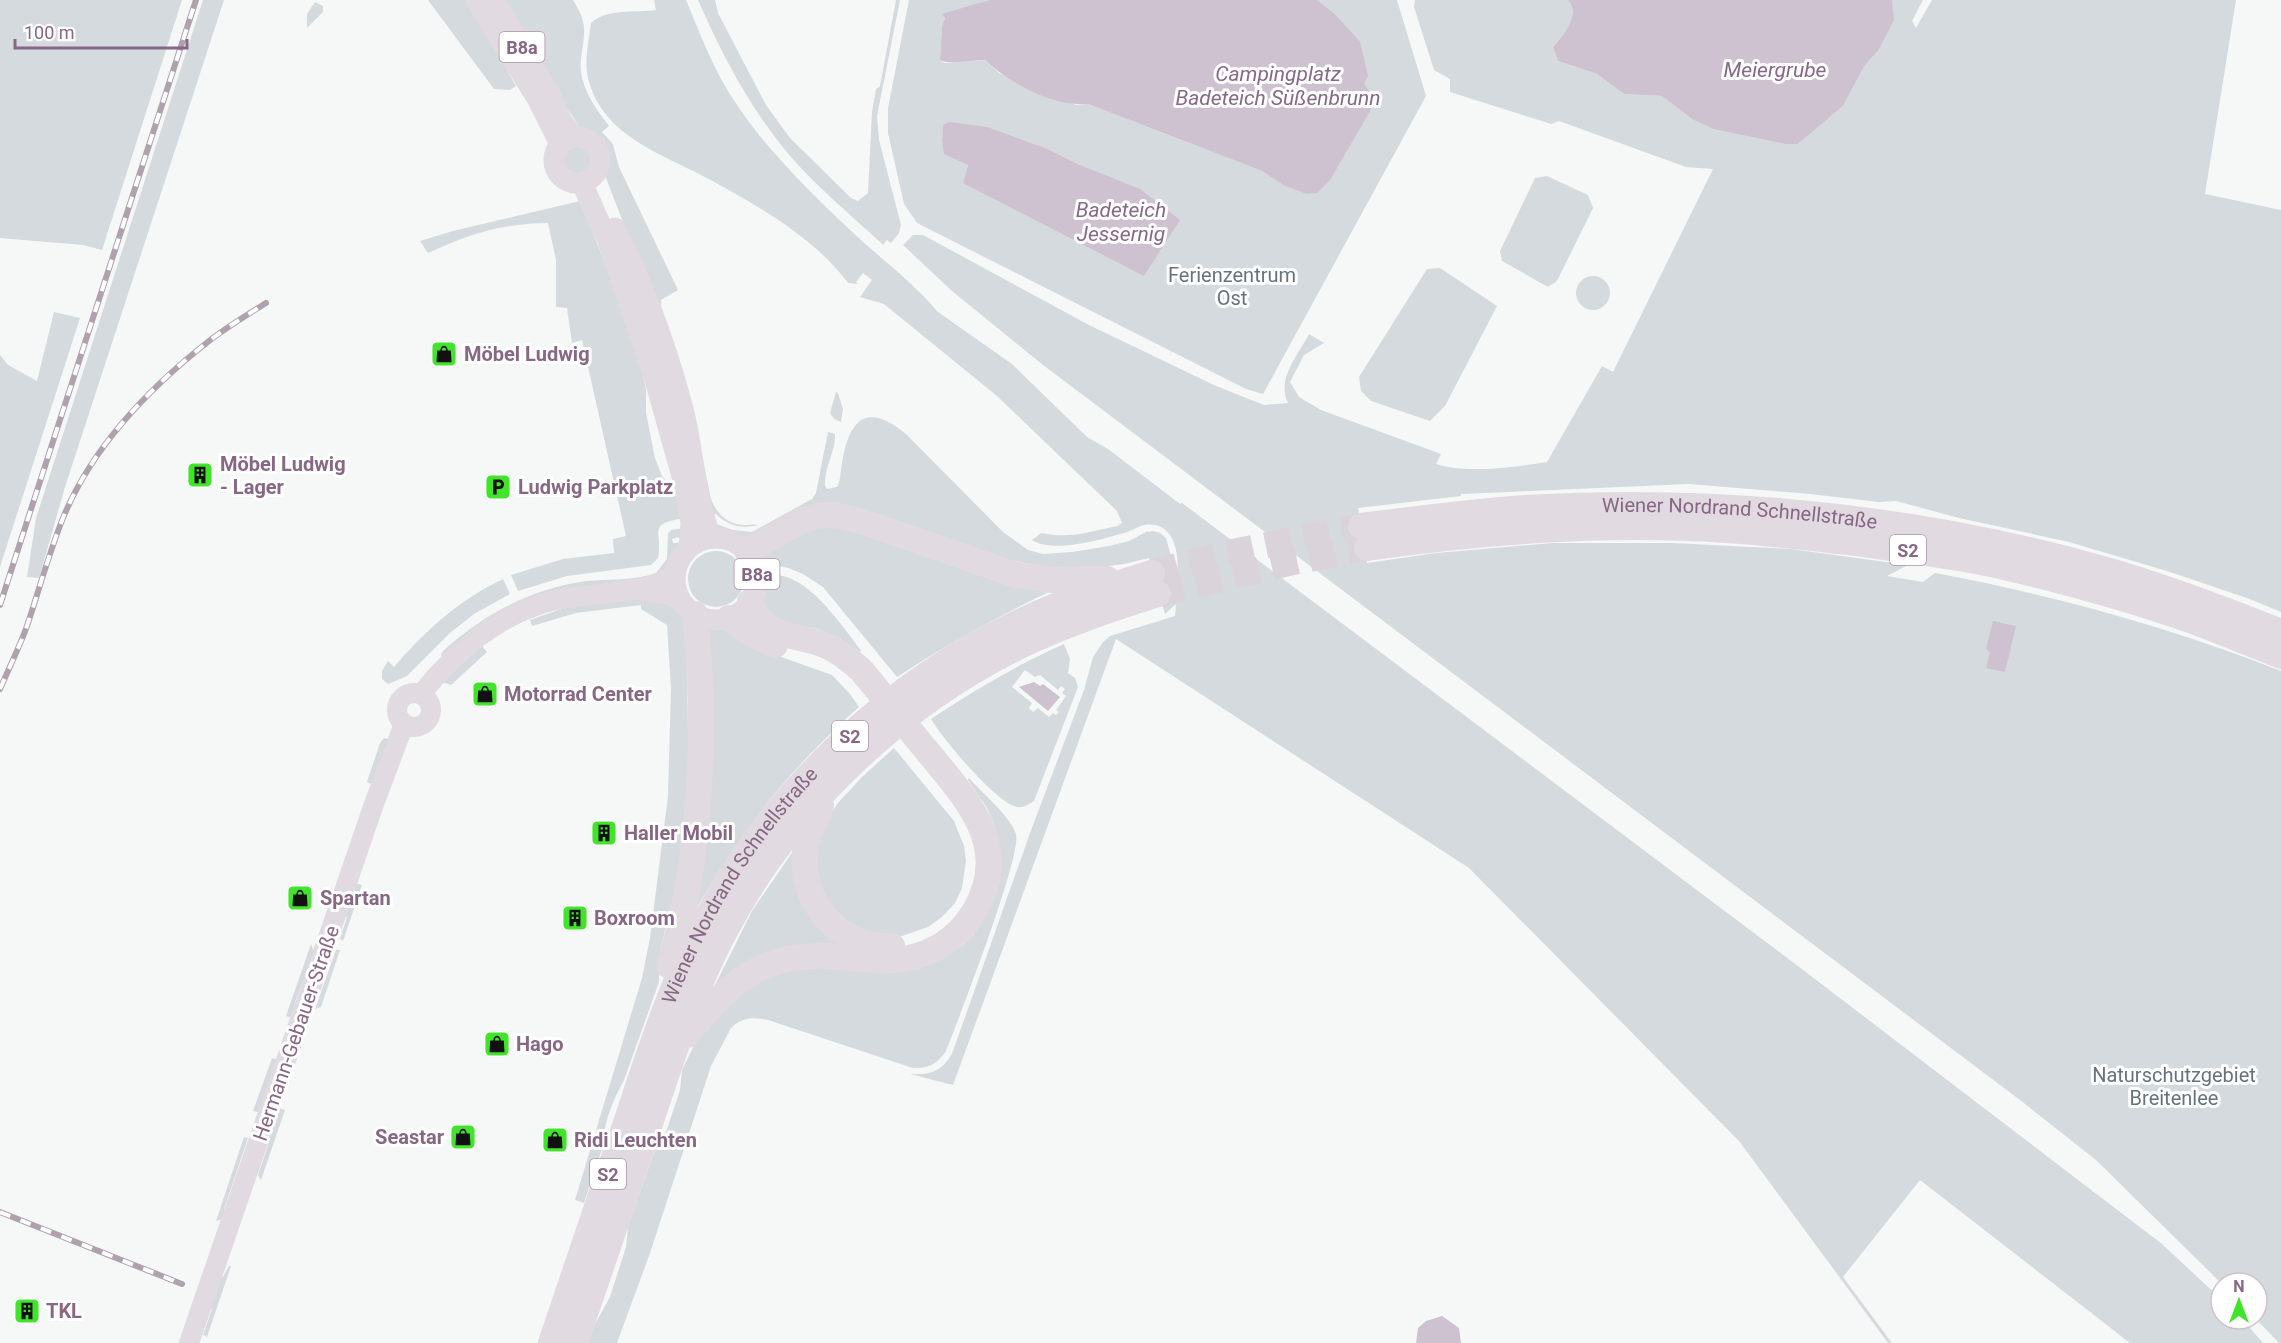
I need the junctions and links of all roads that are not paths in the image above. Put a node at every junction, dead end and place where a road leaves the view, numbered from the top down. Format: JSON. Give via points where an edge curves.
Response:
{"nodes":[{"id":1,"x":476,"y":0,"type":"edge"},
{"id":2,"x":494,"y":0,"type":"edge"},
{"id":3,"x":567,"y":141,"type":"junction"},
{"id":4,"x":588,"y":180,"type":"junction"},
{"id":5,"x":712,"y":538,"type":"junction"},
{"id":6,"x":689,"y":547,"type":"junction"},
{"id":7,"x":747,"y":551,"type":"junction"},
{"id":8,"x":675,"y":572,"type":"junction"},
{"id":9,"x":1148,"y":582,"type":"junction"},
{"id":10,"x":630,"y":590,"type":"junction"},
{"id":11,"x":750,"y":602,"type":"junction"},
{"id":12,"x":688,"y":607,"type":"junction"},
{"id":13,"x":729,"y":618,"type":"junction"},
{"id":14,"x":2281,"y":632,"type":"edge"},
{"id":15,"x":2281,"y":656,"type":"edge"},
{"id":16,"x":874,"y":696,"type":"junction"},
{"id":17,"x":907,"y":737,"type":"junction"},
{"id":18,"x":825,"y":792,"type":"junction"},
{"id":19,"x":667,"y":1005,"type":"junction"},
{"id":20,"x":674,"y":1052,"type":"junction"},
{"id":21,"x":189,"y":1343,"type":"edge"},
{"id":22,"x":551,"y":1343,"type":"edge"},
{"id":23,"x":575,"y":1343,"type":"edge"}],
"edges":[{"from":1,"to":3,"type":"main road","number":"B8a"},
{"from":2,"to":3,"type":"main road","number":"B8a","via":[[550,94]]},
{"from":3,"to":4,"type":"main road","via":[[588,140],[598,150],[600,164]]},
{"from":3,"to":4,"type":"main road","via":[[554,159],[556,171],[567,182]]},
{"from":4,"to":5,"type":"main road","via":[[630,259],[675,381],[694,456],[703,521]]},
{"from":4,"to":6,"type":"main road","via":[[655,380],[685,487],[691,523]]},
{"from":5,"to":6,"type":"main road"},
{"from":5,"to":7,"type":"main road","number":"B8a","via":[[736,543]]},
{"from":6,"to":8,"type":"main road"},
{"from":7,"to":9,"type":"highway","via":[[801,521],[834,516],[861,521],[1028,577]]},
{"from":7,"to":11,"type":"main road","number":"B8a","via":[[757,572]]},
{"from":8,"to":10,"type":"street","name":"Hermann-Gebauer-Straße","via":[[667,579]]},
{"from":8,"to":12,"type":"main road","via":[[675,584]]},
{"from":9,"to":18,"type":"highway","name":"Wiener Nordrand Schnellstraße","number":"S2","via":[[1001,656],[930,699]]},
{"from":9,"to":19,"type":"highway","name":"Wiener Nordrand Schnellstraße","number":"S2","via":[[1057,606],[990,637],[916,682],[850,737],[786,802],[733,873],[706,918]]},
{"from":10,"to":12,"type":"street","name":"Hermann-Gebauer-Straße","via":[[665,594]]},
{"from":10,"to":21,"type":"street","name":"Hermann-Gebauer-Straße","via":[[551,601],[520,612],[480,634],[459,651],[421,694],[430,702],[429,719],[416,727],[404,724]]},
{"from":11,"to":13,"type":"main road","number":"B8a"},
{"from":11,"to":16,"type":"highway","via":[[765,626],[837,651],[861,670]]},
{"from":12,"to":13,"type":"main road","via":[[706,619]]},
{"from":12,"to":19,"type":"highway","via":[[699,654],[701,710],[696,809],[684,908],[665,981]]},
{"from":13,"to":16,"type":"highway","via":[[768,643],[829,662]]},
{"from":14,"to":15,"type":"highway","name":"Wiener Nordrand Schnellstraße","number":"S2","via":[[2199,599],[2099,568],[1999,544],[1820,515],[1626,505],[1525,508],[1364,537],[1629,528],[1725,530],[1816,538],[1994,565],[2093,590],[2190,620]]},
{"from":16,"to":17,"type":"highway"},
{"from":17,"to":18,"type":"highway","via":[[957,811],[973,848],[974,867],[967,896],[942,928],[913,943],[884,946],[850,937],[830,922],[813,898],[805,862],[808,838]]},
{"from":17,"to":20,"type":"highway","via":[[962,794],[984,833],[987,878],[971,917],[947,942],[919,956],[888,960],[811,956],[757,970],[716,1000]]},
{"from":18,"to":20,"type":"highway","name":"Wiener Nordrand Schnellstraße","number":"S2","via":[[770,860],[726,929],[705,970]]},
{"from":19,"to":22,"type":"highway","name":"Wiener Nordrand Schnellstraße","number":"S2"},
{"from":20,"to":23,"type":"highway","name":"Wiener Nordrand Schnellstraße","number":"S2"}]}
